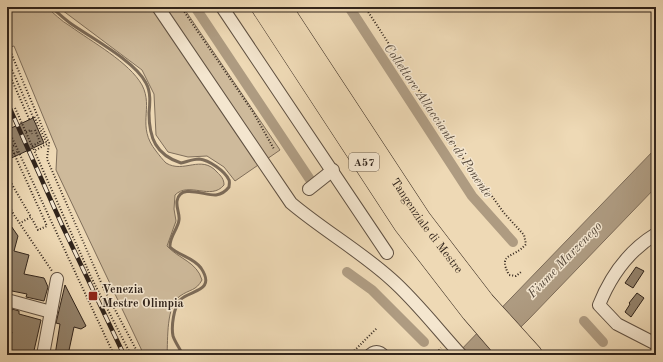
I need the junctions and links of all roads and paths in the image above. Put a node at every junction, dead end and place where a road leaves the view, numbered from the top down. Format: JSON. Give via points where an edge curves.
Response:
{"nodes":[{"id":1,"x":158,"y":7,"type":"edge"},
{"id":2,"x":181,"y":7,"type":"edge"},
{"id":3,"x":222,"y":7,"type":"edge"},
{"id":4,"x":262,"y":7,"type":"edge"},
{"id":5,"x":281,"y":7,"type":"edge"},
{"id":6,"x":365,"y":7,"type":"edge"},
{"id":7,"x":7,"y":50,"type":"edge"},
{"id":8,"x":7,"y":59,"type":"edge"},
{"id":9,"x":7,"y":69,"type":"edge"},
{"id":10,"x":15,"y":108,"type":"dead end"},
{"id":11,"x":30,"y":121,"type":"dead end"},
{"id":12,"x":7,"y":126,"type":"edge"},
{"id":13,"x":35,"y":130,"type":"dead end"},
{"id":14,"x":26,"y":132,"type":"junction"},
{"id":15,"x":32,"y":134,"type":"dead end"},
{"id":16,"x":9,"y":144,"type":"dead end"},
{"id":17,"x":16,"y":145,"type":"junction"},
{"id":18,"x":32,"y":146,"type":"junction"},
{"id":19,"x":7,"y":148,"type":"edge"},
{"id":20,"x":11,"y":148,"type":"junction"},
{"id":21,"x":274,"y":149,"type":"dead end"},
{"id":22,"x":34,"y":151,"type":"junction"},
{"id":23,"x":8,"y":152,"type":"dead end"},
{"id":24,"x":18,"y":152,"type":"junction"},
{"id":25,"x":14,"y":154,"type":"junction"},
{"id":26,"x":333,"y":170,"type":"junction"},
{"id":27,"x":7,"y":176,"type":"edge"},
{"id":28,"x":308,"y":188,"type":"dead end"},
{"id":29,"x":7,"y":202,"type":"edge"},
{"id":30,"x":31,"y":217,"type":"junction"},
{"id":31,"x":20,"y":224,"type":"junction"},
{"id":32,"x":656,"y":234,"type":"edge"},
{"id":33,"x":387,"y":253,"type":"dead end"},
{"id":34,"x":521,"y":272,"type":"dead end"},
{"id":35,"x":57,"y":279,"type":"joint"},
{"id":36,"x":7,"y":300,"type":"edge"},
{"id":37,"x":478,"y":307,"type":"junction"},
{"id":38,"x":51,"y":312,"type":"junction"},
{"id":39,"x":377,"y":328,"type":"dead end"},
{"id":40,"x":656,"y":344,"type":"edge"},
{"id":41,"x":523,"y":353,"type":"edge"},
{"id":42,"x":43,"y":355,"type":"edge"},
{"id":43,"x":114,"y":355,"type":"edge"},
{"id":44,"x":131,"y":355,"type":"edge"},
{"id":45,"x":139,"y":355,"type":"edge"},
{"id":46,"x":350,"y":355,"type":"edge"},
{"id":47,"x":366,"y":355,"type":"edge"},
{"id":48,"x":387,"y":355,"type":"edge"},
{"id":49,"x":461,"y":355,"type":"edge"}],
"edges":[{"from":1,"to":49,"type":"street","via":[[291,203],[391,279]]},
{"from":2,"to":21,"type":"path","via":[[253,112]]},
{"from":3,"to":26,"type":"street"},
{"from":4,"to":37,"type":"highway","name":"Tangenziale di Mestre","number":"A57","via":[[404,224]]},
{"from":5,"to":37,"type":"highway","name":"Tangenziale di Mestre","number":"A57"},
{"from":6,"to":34,"type":"path","via":[[470,169],[524,235],[526,244],[504,260],[509,275],[516,276]]},
{"from":7,"to":45,"type":"path","via":[[11,53],[49,143],[47,159],[50,166],[103,287]]},
{"from":8,"to":22,"type":"path","via":[[47,144]]},
{"from":9,"to":11,"type":"path"},
{"from":10,"to":14,"type":"path"},
{"from":12,"to":17,"type":"path"},
{"from":13,"to":18,"type":"path","via":[[40,142]]},
{"from":14,"to":15,"type":"path","via":[[31,130]]},
{"from":14,"to":18,"type":"path"},
{"from":16,"to":20,"type":"path"},
{"from":17,"to":20,"type":"path"},
{"from":17,"to":24,"type":"path"},
{"from":18,"to":22,"type":"path"},
{"from":19,"to":20,"type":"path"},
{"from":20,"to":25,"type":"path"},
{"from":22,"to":44,"type":"path","via":[[92,279]]},
{"from":23,"to":25,"type":"path","via":[[10,156]]},
{"from":24,"to":25,"type":"path"},
{"from":24,"to":43,"type":"path"},
{"from":25,"to":30,"type":"path","via":[[47,226],[38,230]]},
{"from":26,"to":28,"type":"street"},
{"from":26,"to":33,"type":"street"},
{"from":27,"to":30,"type":"path"},
{"from":29,"to":31,"type":"path"},
{"from":30,"to":31,"type":"path"},
{"from":31,"to":35,"type":"path"},
{"from":32,"to":40,"type":"street","via":[[627,258],[606,288],[599,305],[617,324]]},
{"from":35,"to":38,"type":"street"},
{"from":36,"to":38,"type":"street"},
{"from":37,"to":41,"type":"highway","name":"Tangenziale di Mestre","number":"A57"},
{"from":38,"to":42,"type":"street"},
{"from":39,"to":46,"type":"path"},
{"from":47,"to":48,"type":"lane","via":[[374,349],[381,350]]}]}
